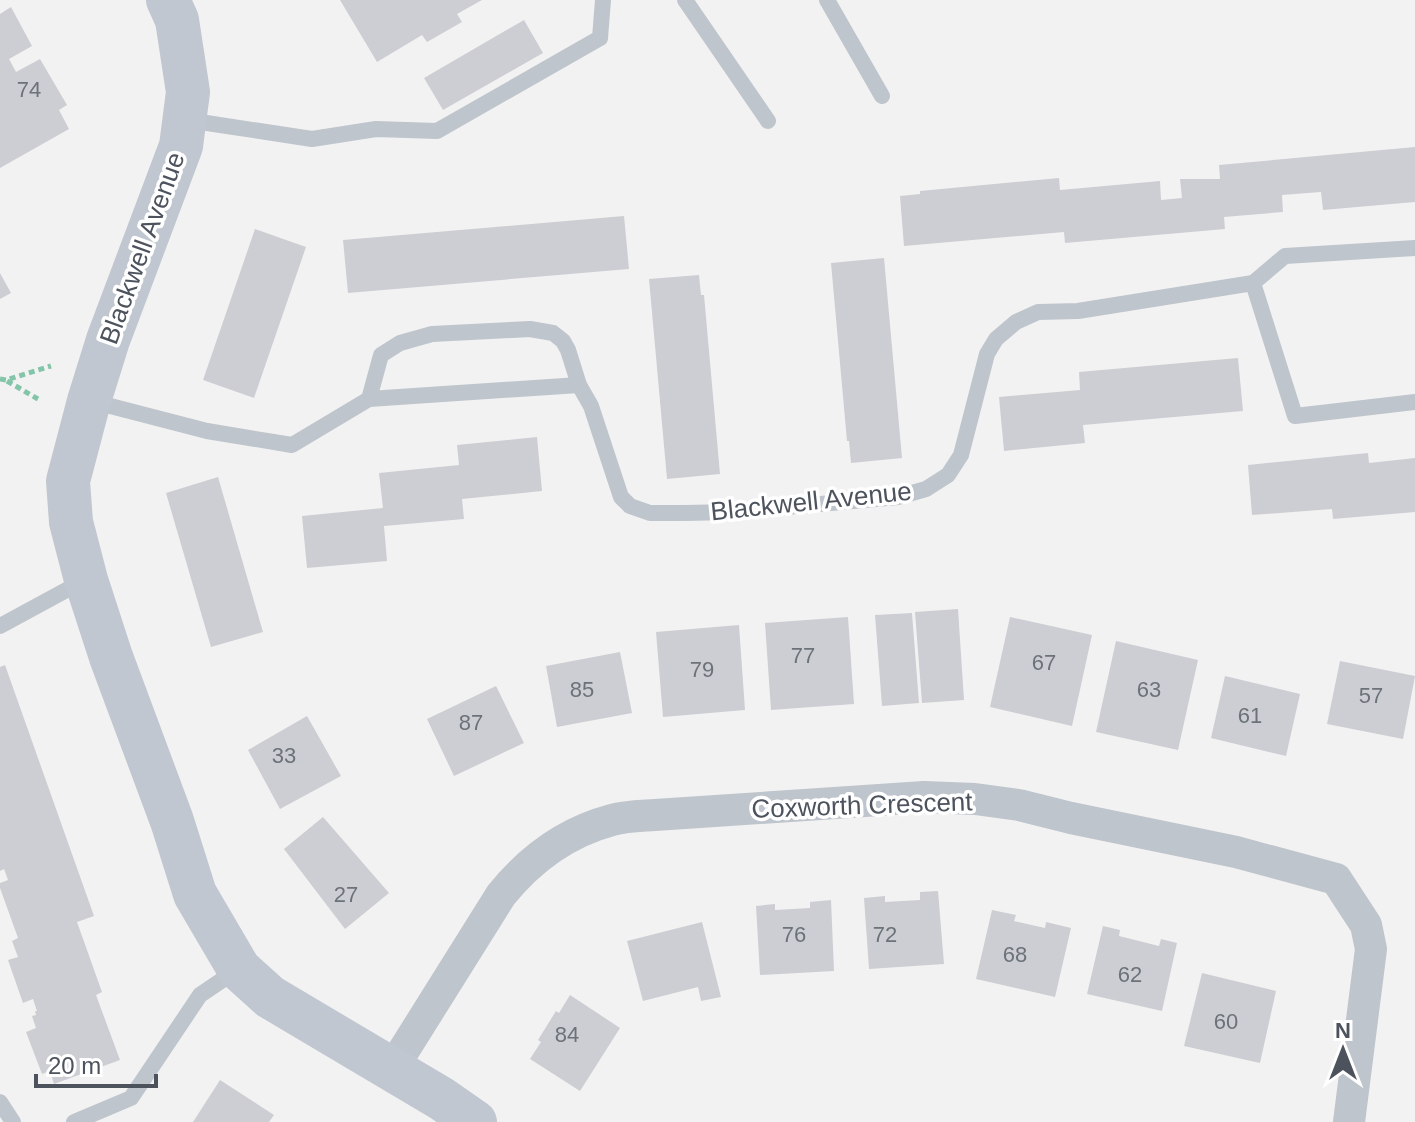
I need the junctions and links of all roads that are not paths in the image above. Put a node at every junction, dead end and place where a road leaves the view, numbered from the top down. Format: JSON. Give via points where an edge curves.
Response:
{"nodes":[{"id":1,"x":168,"y":0,"type":"edge"},
{"id":2,"x":603,"y":0,"type":"edge"},
{"id":3,"x":685,"y":0,"type":"edge"},
{"id":4,"x":827,"y":0,"type":"edge"},
{"id":5,"x":882,"y":96,"type":"dead end"},
{"id":6,"x":184,"y":120,"type":"junction"},
{"id":7,"x":768,"y":121,"type":"dead end"},
{"id":8,"x":1415,"y":248,"type":"edge"},
{"id":9,"x":1253,"y":283,"type":"junction"},
{"id":10,"x":579,"y":385,"type":"junction"},
{"id":11,"x":369,"y":399,"type":"junction"},
{"id":12,"x":89,"y":401,"type":"junction"},
{"id":13,"x":1415,"y":402,"type":"edge"},
{"id":14,"x":86,"y":580,"type":"junction"},
{"id":15,"x":0,"y":626,"type":"edge"},
{"id":16,"x":239,"y":969,"type":"junction"},
{"id":17,"x":392,"y":1069,"type":"junction"},
{"id":18,"x":0,"y":1102,"type":"edge"},
{"id":19,"x":13,"y":1122,"type":"edge"},
{"id":20,"x":74,"y":1122,"type":"edge"},
{"id":21,"x":475,"y":1122,"type":"edge"},
{"id":22,"x":1349,"y":1122,"type":"edge"}],
"edges":[{"from":1,"to":6,"type":"street","name":"Blackwell Avenue","via":[[183,50],[188,92]]},
{"from":2,"to":6,"type":"lane","via":[[600,38],[437,131],[376,129],[312,139]]},
{"from":3,"to":7,"type":"lane"},
{"from":4,"to":5,"type":"lane"},
{"from":6,"to":12,"type":"street","name":"Blackwell Avenue","via":[[181,146]]},
{"from":8,"to":9,"type":"lane","via":[[1285,256]]},
{"from":9,"to":10,"type":"lane","name":"Blackwell Avenue","via":[[1078,311],[1038,312],[1016,322],[987,354],[967,437],[948,475],[898,497],[716,512],[650,513],[630,506],[621,497]]},
{"from":9,"to":13,"type":"lane","via":[[1295,416]]},
{"from":10,"to":11,"type":"lane"},
{"from":10,"to":11,"type":"lane","name":"Blackwell Avenue","via":[[568,350],[553,333],[467,331],[432,334],[381,355]]},
{"from":11,"to":12,"type":"lane","via":[[292,445],[207,431]]},
{"from":12,"to":14,"type":"street","name":"Blackwell Avenue","via":[[68,481],[71,522]]},
{"from":14,"to":15,"type":"lane"},
{"from":14,"to":16,"type":"street","name":"Blackwell Avenue","via":[[195,894]]},
{"from":16,"to":17,"type":"street","name":"Blackwell Avenue","via":[[270,997]]},
{"from":16,"to":20,"type":"lane","via":[[200,995],[131,1098]]},
{"from":17,"to":21,"type":"street","name":"Blackwell Avenue"},
{"from":17,"to":22,"type":"street","name":"Coxworth Crescent","via":[[516,876],[583,829],[655,815],[924,797],[975,799],[1236,852],[1336,879],[1366,925],[1371,949]]},
{"from":18,"to":19,"type":"lane"}]}
